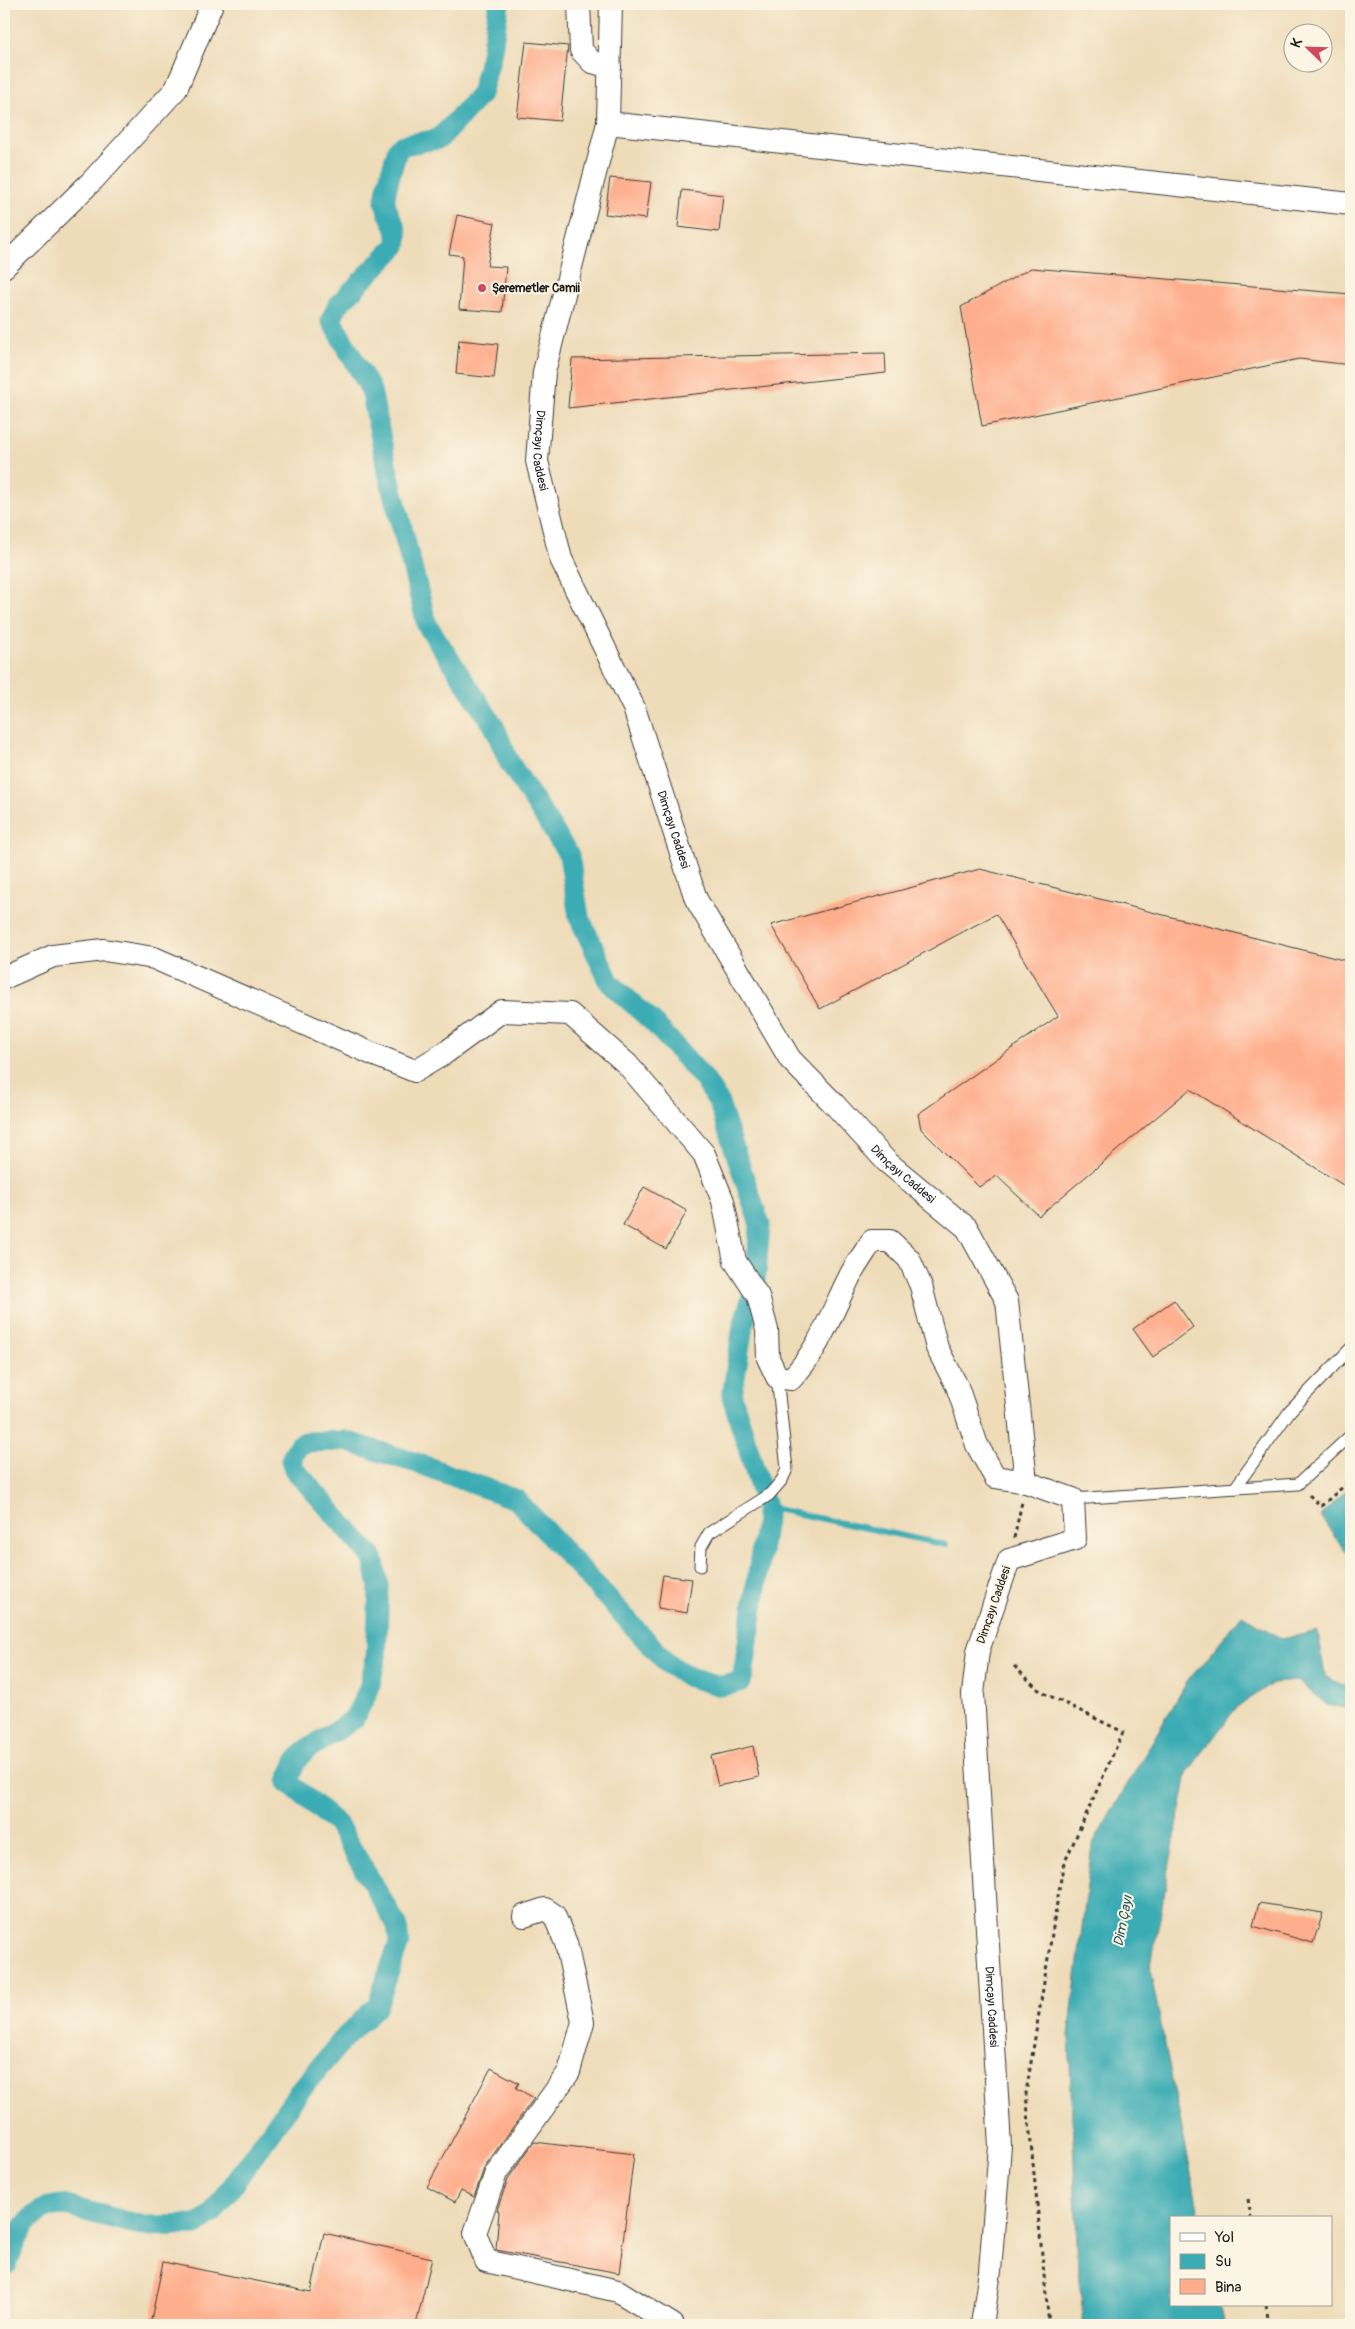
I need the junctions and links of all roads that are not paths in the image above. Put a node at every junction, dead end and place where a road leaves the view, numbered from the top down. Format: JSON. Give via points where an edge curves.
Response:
{"nodes":[{"id":1,"x":212,"y":4,"type":"edge"},
{"id":2,"x":579,"y":4,"type":"edge"},
{"id":3,"x":611,"y":4,"type":"edge"},
{"id":4,"x":610,"y":68,"type":"junction"},
{"id":5,"x":608,"y":123,"type":"junction"},
{"id":6,"x":1351,"y":204,"type":"edge"},
{"id":7,"x":4,"y":267,"type":"edge"},
{"id":8,"x":4,"y":978,"type":"edge"},
{"id":9,"x":1351,"y":1348,"type":"edge"},
{"id":10,"x":777,"y":1378,"type":"junction"},
{"id":11,"x":1351,"y":1435,"type":"edge"},
{"id":12,"x":1026,"y":1482,"type":"junction"},
{"id":13,"x":1234,"y":1488,"type":"junction"},
{"id":14,"x":1073,"y":1499,"type":"junction"},
{"id":15,"x":700,"y":1566,"type":"dead end"},
{"id":16,"x":524,"y":1916,"type":"dead end"},
{"id":17,"x":673,"y":2325,"type":"edge"},
{"id":18,"x":982,"y":2325,"type":"edge"}],
"edges":[{"from":1,"to":7,"type":"street","via":[[176,89],[93,180]]},
{"from":2,"to":4,"type":"street","via":[[581,50],[592,62]]},
{"from":3,"to":4,"type":"street","name":"Dimçayı Caddesi"},
{"from":4,"to":5,"type":"street","name":"Dimçayı Caddesi"},
{"from":5,"to":6,"type":"street"},
{"from":5,"to":12,"type":"street","name":"Dimçayı Caddesi","via":[[544,372],[537,460],[561,559],[634,708],[696,900],[790,1059],[887,1162],[967,1228],[1007,1301]]},
{"from":8,"to":10,"type":"street","via":[[53,956],[104,950],[154,958],[415,1071],[502,1011],[570,1014],[627,1064],[704,1154],[723,1201],[735,1261],[754,1291],[767,1330],[768,1358]]},
{"from":9,"to":13,"type":"lane","via":[[1290,1411]]},
{"from":10,"to":12,"type":"street","via":[[791,1379],[805,1365],[872,1241],[890,1242],[909,1259],[937,1348],[957,1386],[977,1445],[995,1477]]},
{"from":10,"to":15,"type":"lane","via":[[787,1469],[769,1495],[709,1533],[701,1547]]},
{"from":11,"to":13,"type":"lane","via":[[1298,1484]]},
{"from":12,"to":14,"type":"street"},
{"from":13,"to":14,"type":"lane"},
{"from":14,"to":18,"type":"street","name":"Dimçayı Caddesi","via":[[1075,1539],[1009,1560],[978,1651],[973,1694],[1000,2146],[990,2272]]},
{"from":16,"to":17,"type":"street","via":[[545,1909],[554,1915],[566,1943],[583,2022],[569,2072],[496,2173],[476,2233],[486,2261],[618,2290]]}]}
